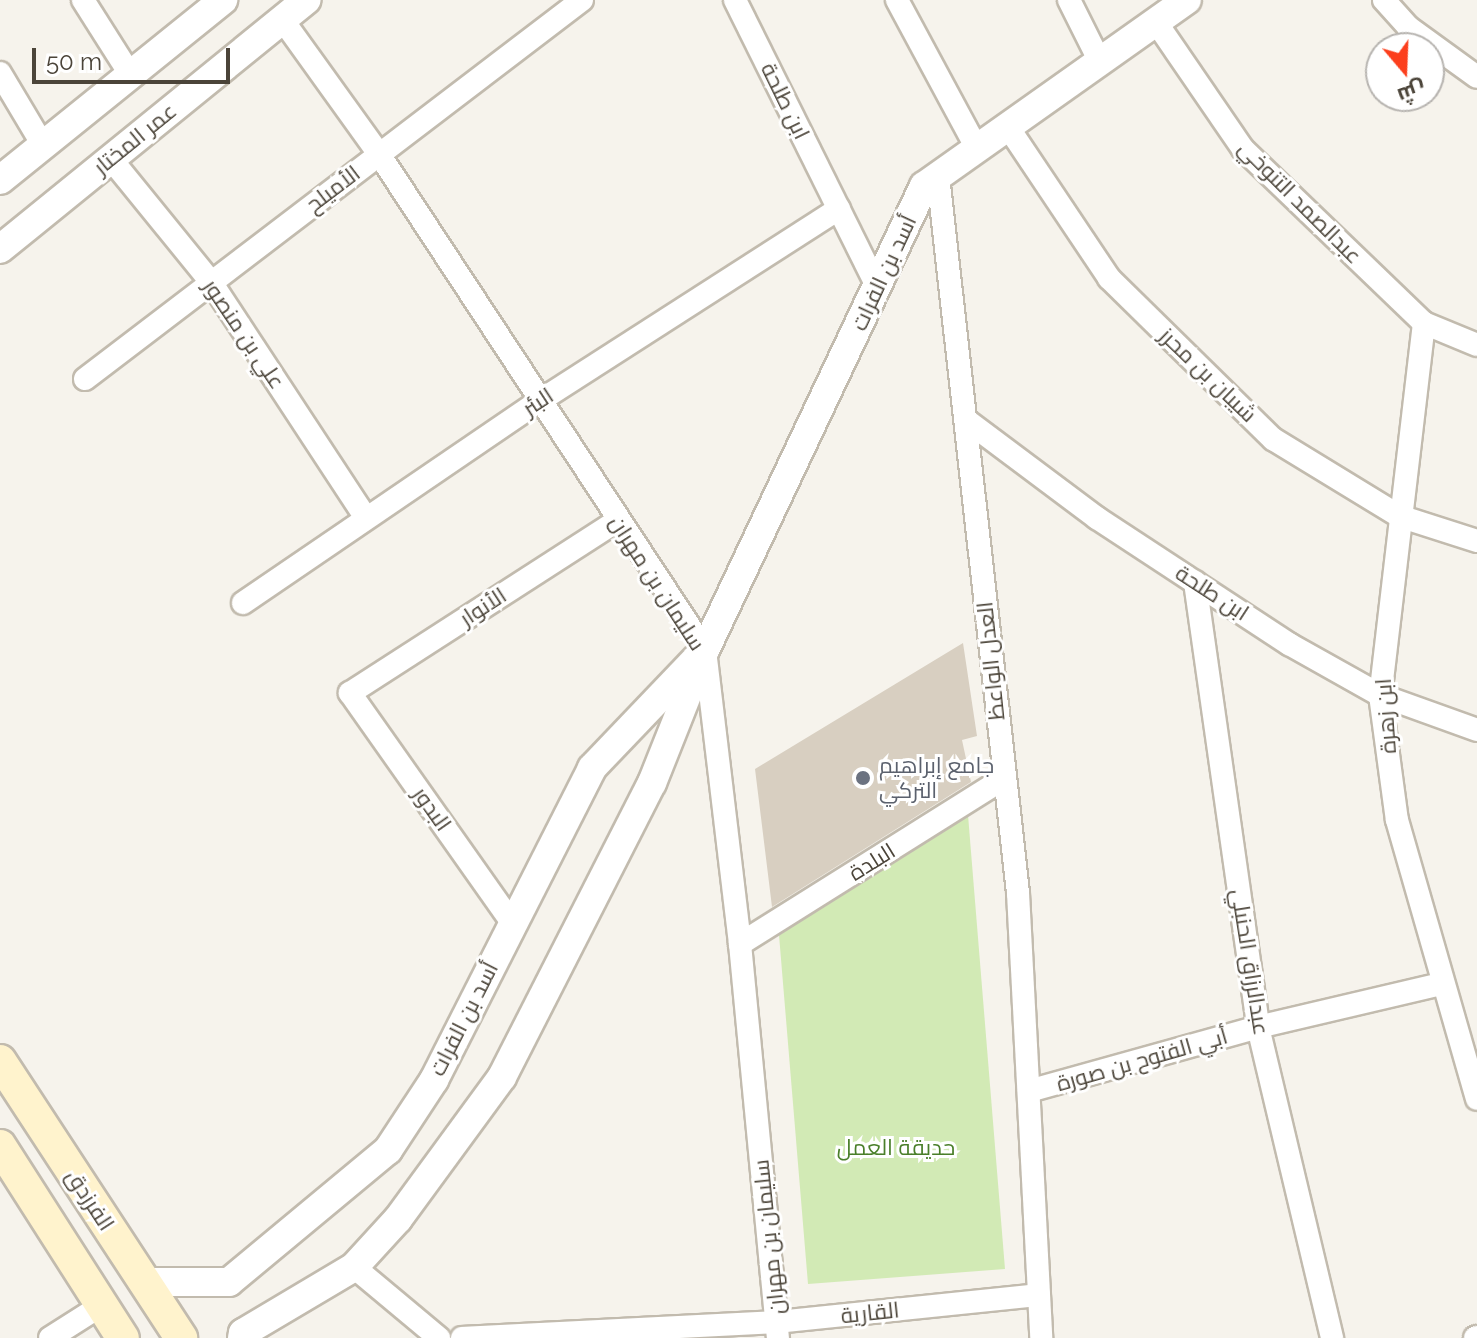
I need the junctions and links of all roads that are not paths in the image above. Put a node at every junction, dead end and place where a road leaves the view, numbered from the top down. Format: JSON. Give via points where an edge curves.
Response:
{"nodes":[{"id":1,"x":83,"y":0,"type":"edge"},
{"id":2,"x":223,"y":0,"type":"edge"},
{"id":3,"x":306,"y":0,"type":"edge"},
{"id":4,"x":582,"y":0,"type":"edge"},
{"id":5,"x":735,"y":0,"type":"edge"},
{"id":6,"x":897,"y":0,"type":"edge"},
{"id":7,"x":1069,"y":0,"type":"edge"},
{"id":8,"x":1187,"y":0,"type":"edge"},
{"id":9,"x":1384,"y":0,"type":"edge"},
{"id":10,"x":282,"y":19,"type":"junction"},
{"id":11,"x":1156,"y":22,"type":"junction"},
{"id":12,"x":1099,"y":60,"type":"junction"},
{"id":13,"x":0,"y":73,"type":"edge"},
{"id":14,"x":130,"y":74,"type":"junction"},
{"id":15,"x":1477,"y":77,"type":"edge"},
{"id":16,"x":1008,"y":127,"type":"junction"},
{"id":17,"x":43,"y":145,"type":"junction"},
{"id":18,"x":976,"y":147,"type":"junction"},
{"id":19,"x":379,"y":154,"type":"junction"},
{"id":20,"x":111,"y":159,"type":"junction"},
{"id":21,"x":938,"y":176,"type":"junction"},
{"id":22,"x":0,"y":180,"type":"edge"},
{"id":23,"x":839,"y":209,"type":"junction"},
{"id":24,"x":0,"y":249,"type":"edge"},
{"id":25,"x":211,"y":282,"type":"junction"},
{"id":26,"x":878,"y":288,"type":"junction"},
{"id":27,"x":1424,"y":323,"type":"junction"},
{"id":28,"x":1477,"y":345,"type":"edge"},
{"id":29,"x":85,"y":379,"type":"dead end"},
{"id":30,"x":541,"y":400,"type":"junction"},
{"id":31,"x":966,"y":420,"type":"junction"},
{"id":32,"x":1399,"y":516,"type":"junction"},
{"id":33,"x":366,"y":518,"type":"junction"},
{"id":34,"x":617,"y":521,"type":"junction"},
{"id":35,"x":1477,"y":541,"type":"edge"},
{"id":36,"x":1195,"y":582,"type":"junction"},
{"id":37,"x":243,"y":603,"type":"dead end"},
{"id":38,"x":705,"y":650,"type":"junction"},
{"id":39,"x":350,"y":693,"type":"joint"},
{"id":40,"x":1380,"y":695,"type":"junction"},
{"id":41,"x":1477,"y":730,"type":"edge"},
{"id":42,"x":1003,"y":779,"type":"junction"},
{"id":43,"x":513,"y":924,"type":"junction"},
{"id":44,"x":740,"y":944,"type":"junction"},
{"id":45,"x":1442,"y":984,"type":"junction"},
{"id":46,"x":1258,"y":1027,"type":"junction"},
{"id":47,"x":0,"y":1061,"type":"edge"},
{"id":48,"x":1029,"y":1091,"type":"junction"},
{"id":49,"x":1477,"y":1099,"type":"edge"},
{"id":50,"x":0,"y":1146,"type":"edge"},
{"id":51,"x":354,"y":1267,"type":"junction"},
{"id":52,"x":143,"y":1282,"type":"junction"},
{"id":53,"x":1039,"y":1295,"type":"junction"},
{"id":54,"x":102,"y":1305,"type":"junction"},
{"id":55,"x":778,"y":1330,"type":"edge"},
{"id":56,"x":50,"y":1338,"type":"edge"},
{"id":57,"x":123,"y":1338,"type":"edge"},
{"id":58,"x":181,"y":1338,"type":"edge"},
{"id":59,"x":242,"y":1338,"type":"edge"},
{"id":60,"x":439,"y":1338,"type":"edge"},
{"id":61,"x":462,"y":1338,"type":"edge"},
{"id":62,"x":1041,"y":1338,"type":"edge"},
{"id":63,"x":1332,"y":1338,"type":"edge"}],
"edges":[{"from":1,"to":14,"type":"street"},
{"from":2,"to":14,"type":"street"},
{"from":3,"to":10,"type":"street","name":"عمر المختار"},
{"from":4,"to":19,"type":"street","name":"الأميلح"},
{"from":5,"to":23,"type":"street","name":"ابن طلحة"},
{"from":6,"to":18,"type":"street"},
{"from":7,"to":12,"type":"street"},
{"from":8,"to":11,"type":"street","name":"أسد بن الفرات"},
{"from":9,"to":15,"type":"street","via":[[1408,27]]},
{"from":10,"to":19,"type":"street","name":"سليمان بن مهران"},
{"from":10,"to":20,"type":"street","name":"عمر المختار"},
{"from":11,"to":12,"type":"street","name":"أسد بن الفرات"},
{"from":11,"to":27,"type":"street","name":"عبدالصمد التنوخي","via":[[1243,149]]},
{"from":12,"to":16,"type":"street","name":"أسد بن الفرات"},
{"from":13,"to":17,"type":"street"},
{"from":14,"to":17,"type":"street"},
{"from":16,"to":18,"type":"street","name":"أسد بن الفرات"},
{"from":16,"to":32,"type":"street","name":"شيبان بن محرز","via":[[1109,278],[1273,439]]},
{"from":17,"to":22,"type":"street"},
{"from":18,"to":21,"type":"street","name":"أسد بن الفرات"},
{"from":19,"to":25,"type":"street","name":"الأميلح"},
{"from":19,"to":30,"type":"street","name":"سليمان بن مهران"},
{"from":20,"to":24,"type":"street","name":"عمر المختار"},
{"from":20,"to":25,"type":"street","name":"علي بن منصور"},
{"from":21,"to":26,"type":"street","name":"أسد بن الفرات","via":[[924,186]]},
{"from":21,"to":31,"type":"street","name":"العدل الواعظ"},
{"from":23,"to":26,"type":"street","name":"ابن طلحة"},
{"from":23,"to":30,"type":"street","name":"البئر"},
{"from":25,"to":29,"type":"street","name":"الأميلح"},
{"from":25,"to":33,"type":"street","name":"علي بن منصور"},
{"from":26,"to":38,"type":"street","name":"أسد بن الفرات"},
{"from":27,"to":28,"type":"street","name":"عبدالصمد التنوخي"},
{"from":27,"to":32,"type":"street","name":"ابن زهرة"},
{"from":30,"to":33,"type":"street","name":"البئر"},
{"from":30,"to":34,"type":"street","name":"سليمان بن مهران"},
{"from":31,"to":36,"type":"street","name":"ابن طلحة","via":[[1097,518]]},
{"from":31,"to":42,"type":"street","name":"العدل الواعظ"},
{"from":32,"to":35,"type":"street","name":"شيبان بن محرز"},
{"from":32,"to":40,"type":"street","name":"ابن زهرة"},
{"from":33,"to":37,"type":"street","name":"البئر"},
{"from":34,"to":38,"type":"street","name":"سليمان بن مهران"},
{"from":34,"to":39,"type":"street","name":"الأنوار"},
{"from":36,"to":40,"type":"street","name":"ابن طلحة"},
{"from":36,"to":46,"type":"street","name":"عبدالرزاق الحنبلي"},
{"from":38,"to":43,"type":"street","name":"أسد بن الفرات","via":[[592,768]]},
{"from":38,"to":44,"type":"street","name":"سليمان بن مهران"},
{"from":38,"to":51,"type":"street","name":"أسد بن الفرات","via":[[652,783],[502,1077],[398,1219]]},
{"from":39,"to":43,"type":"street","name":"البدور"},
{"from":40,"to":41,"type":"street","name":"ابن طلحة"},
{"from":40,"to":45,"type":"street","name":"ابن زهرة","via":[[1397,820]]},
{"from":42,"to":44,"type":"street","name":"البلدة"},
{"from":42,"to":48,"type":"street","name":"العدل الواعظ","via":[[1018,893]]},
{"from":43,"to":52,"type":"street","name":"أسد بن الفرات","via":[[434,1080],[388,1150],[229,1282]]},
{"from":44,"to":55,"type":"street","name":"سليمان بن مهران"},
{"from":45,"to":46,"type":"street","name":"أبي الفتوح بن صورة"},
{"from":45,"to":49,"type":"street","name":"ابن زهرة"},
{"from":46,"to":48,"type":"street","name":"أبي الفتوح بن صورة"},
{"from":46,"to":63,"type":"street","name":"عبدالرزاق الحنبلي"},
{"from":47,"to":52,"type":"main road","name":"الفرزدق"},
{"from":48,"to":53,"type":"street","name":"العدل الواعظ"},
{"from":50,"to":54,"type":"main road","name":"الفرزدق"},
{"from":51,"to":59,"type":"street","name":"أسد بن الفرات"},
{"from":51,"to":60,"type":"street"},
{"from":52,"to":58,"type":"main road","name":"الفرزدق"},
{"from":53,"to":55,"type":"street","name":"القارية"},
{"from":53,"to":62,"type":"street","name":"العدل الواعظ"},
{"from":54,"to":56,"type":"street"},
{"from":54,"to":57,"type":"main road","name":"الفرزدق"},
{"from":55,"to":61,"type":"street","name":"القارية"}]}
